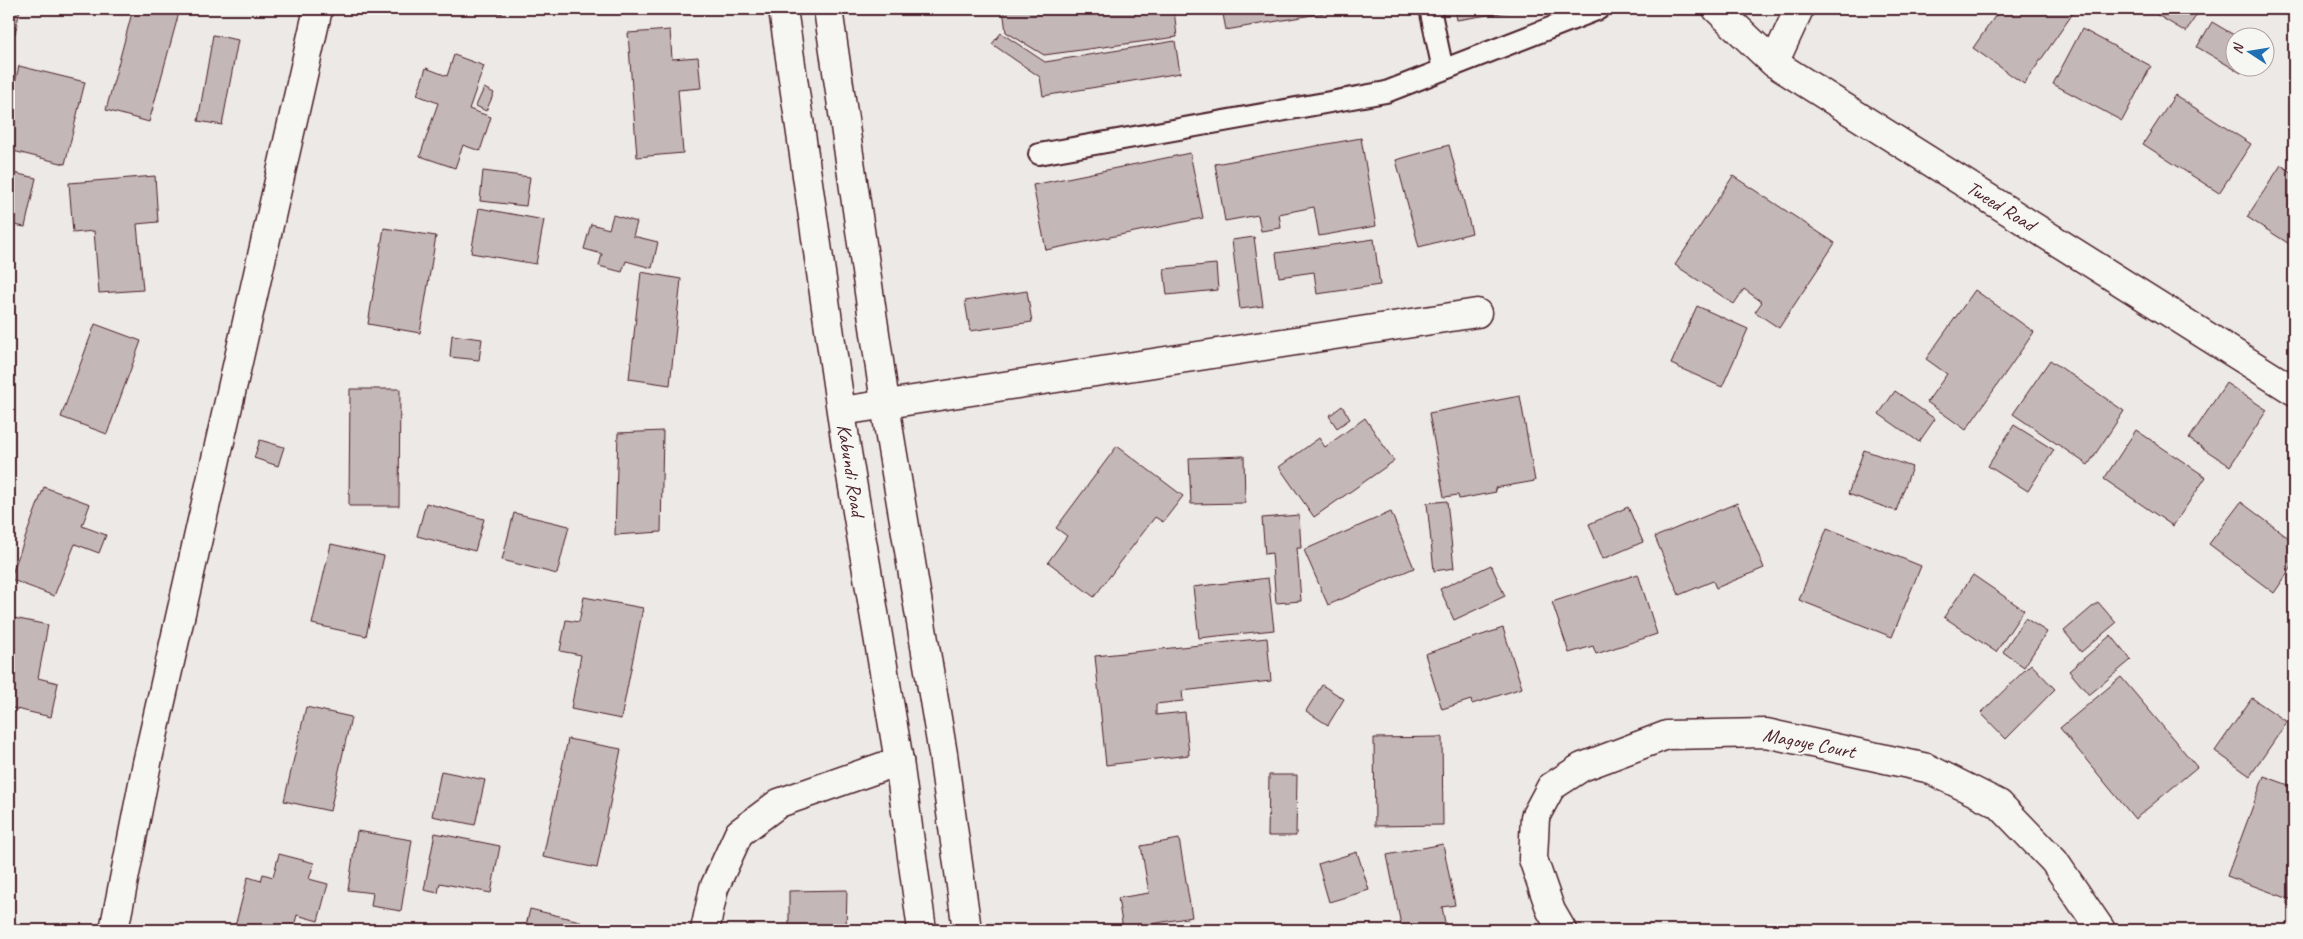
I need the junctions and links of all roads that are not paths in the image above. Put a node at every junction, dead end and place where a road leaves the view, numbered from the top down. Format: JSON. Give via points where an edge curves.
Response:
{"nodes":[{"id":1,"x":318,"y":9,"type":"edge"},
{"id":2,"x":783,"y":9,"type":"edge"},
{"id":3,"x":828,"y":9,"type":"edge"},
{"id":4,"x":1430,"y":9,"type":"edge"},
{"id":5,"x":1599,"y":9,"type":"edge"},
{"id":6,"x":1717,"y":9,"type":"edge"},
{"id":7,"x":1799,"y":9,"type":"edge"},
{"id":8,"x":1774,"y":63,"type":"junction"},
{"id":9,"x":1443,"y":70,"type":"junction"},
{"id":10,"x":1039,"y":154,"type":"dead end"},
{"id":11,"x":1477,"y":313,"type":"dead end"},
{"id":12,"x":2294,"y":391,"type":"edge"},
{"id":13,"x":887,"y":404,"type":"junction"},
{"id":14,"x":842,"y":411,"type":"junction"},
{"id":15,"x":899,"y":761,"type":"junction"},
{"id":16,"x":114,"y":930,"type":"edge"},
{"id":17,"x":705,"y":930,"type":"edge"},
{"id":18,"x":922,"y":930,"type":"edge"},
{"id":19,"x":967,"y":930,"type":"edge"},
{"id":20,"x":1562,"y":930,"type":"edge"},
{"id":21,"x":2100,"y":930,"type":"edge"}],
"edges":[{"from":1,"to":16,"type":"street","via":[[149,753]]},
{"from":2,"to":14,"type":"street","name":"Kabundi Road"},
{"from":3,"to":13,"type":"street"},
{"from":4,"to":9,"type":"lane"},
{"from":5,"to":9,"type":"lane"},
{"from":6,"to":8,"type":"street","name":"Tweed Road"},
{"from":7,"to":8,"type":"street"},
{"from":8,"to":12,"type":"street","name":"Tweed Road"},
{"from":9,"to":10,"type":"lane","via":[[1386,92]]},
{"from":11,"to":13,"type":"street"},
{"from":13,"to":14,"type":"street"},
{"from":13,"to":19,"type":"street","via":[[943,754]]},
{"from":14,"to":15,"type":"street","name":"Kabundi Road"},
{"from":15,"to":17,"type":"street","via":[[779,803],[739,833],[714,888]]},
{"from":15,"to":18,"type":"street","name":"Kabundi Road"},
{"from":20,"to":21,"type":"street","name":"Magoye Court","via":[[1551,911],[1533,859],[1535,817],[1551,787],[1582,767],[1667,735],[1766,732],[1927,768],[1999,804],[2054,861]]}]}
